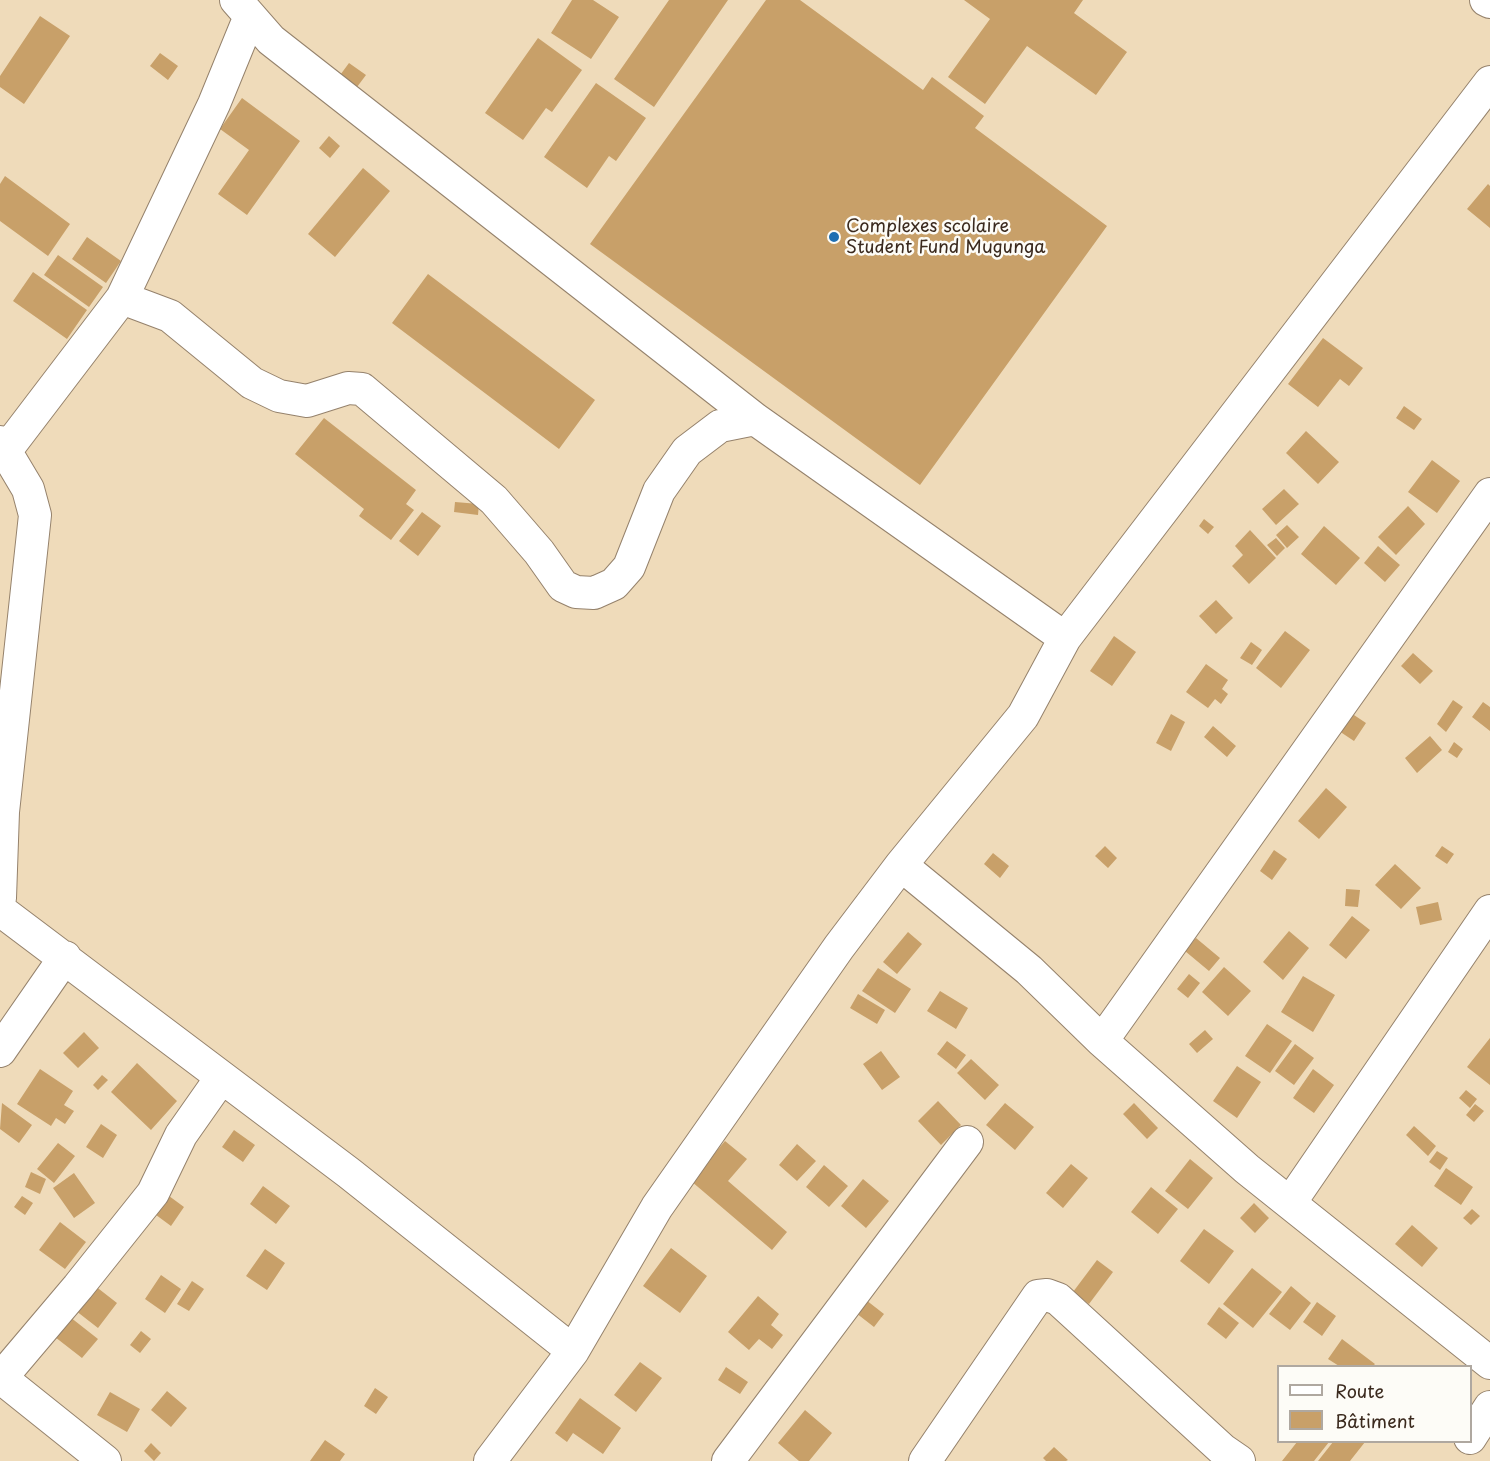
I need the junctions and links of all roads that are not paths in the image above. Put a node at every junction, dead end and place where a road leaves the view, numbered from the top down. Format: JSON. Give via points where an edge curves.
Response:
{"nodes":[{"id":1,"x":243,"y":8,"type":"edge"},
{"id":2,"x":1490,"y":82,"type":"edge"},
{"id":3,"x":122,"y":298,"type":"junction"},
{"id":4,"x":755,"y":419,"type":"junction"},
{"id":5,"x":3,"y":446,"type":"edge"},
{"id":6,"x":1490,"y":494,"type":"edge"},
{"id":7,"x":1065,"y":638,"type":"junction"},
{"id":8,"x":901,"y":865,"type":"junction"},
{"id":9,"x":0,"y":898,"type":"edge"},
{"id":10,"x":0,"y":910,"type":"edge"},
{"id":11,"x":1490,"y":911,"type":"edge"},
{"id":12,"x":65,"y":957,"type":"junction"},
{"id":13,"x":1102,"y":1041,"type":"junction"},
{"id":14,"x":0,"y":1051,"type":"edge"},
{"id":15,"x":221,"y":1078,"type":"junction"},
{"id":16,"x":967,"y":1142,"type":"dead end"},
{"id":17,"x":1290,"y":1203,"type":"junction"},
{"id":18,"x":573,"y":1351,"type":"junction"},
{"id":19,"x":1490,"y":1363,"type":"edge"},
{"id":20,"x":1,"y":1378,"type":"edge"},
{"id":21,"x":1490,"y":1407,"type":"edge"},
{"id":22,"x":1472,"y":1435,"type":"edge"},
{"id":23,"x":1467,"y":1443,"type":"edge"},
{"id":24,"x":105,"y":1461,"type":"edge"},
{"id":25,"x":490,"y":1461,"type":"edge"},
{"id":26,"x":728,"y":1461,"type":"edge"},
{"id":27,"x":925,"y":1461,"type":"edge"},
{"id":28,"x":1239,"y":1461,"type":"edge"},
{"id":29,"x":1456,"y":1461,"type":"edge"}],
"edges":[{"from":1,"to":3,"type":"street","via":[[214,104]]},
{"from":1,"to":4,"type":"street","via":[[271,40]]},
{"from":2,"to":7,"type":"street"},
{"from":3,"to":4,"type":"street","via":[[170,316],[252,383],[279,396],[307,401],[348,388],[362,388],[494,500],[563,586],[576,592],[594,593],[614,584],[629,567],[659,491],[687,451],[720,426]]},
{"from":3,"to":5,"type":"street"},
{"from":4,"to":7,"type":"street"},
{"from":5,"to":9,"type":"street","via":[[28,489],[35,515],[3,812]]},
{"from":6,"to":13,"type":"street"},
{"from":7,"to":8,"type":"street","via":[[1023,716]]},
{"from":8,"to":13,"type":"street","via":[[1029,970]]},
{"from":8,"to":18,"type":"street","via":[[657,1208]]},
{"from":10,"to":12,"type":"street"},
{"from":11,"to":17,"type":"street"},
{"from":12,"to":14,"type":"street"},
{"from":12,"to":15,"type":"street"},
{"from":13,"to":17,"type":"street"},
{"from":15,"to":18,"type":"street","via":[[349,1173]]},
{"from":15,"to":20,"type":"street","via":[[181,1135],[153,1193]]},
{"from":16,"to":26,"type":"street"},
{"from":17,"to":19,"type":"street"},
{"from":18,"to":25,"type":"street"},
{"from":20,"to":24,"type":"street"},
{"from":21,"to":22,"type":"street"},
{"from":23,"to":29,"type":"street"},
{"from":27,"to":28,"type":"street","via":[[1038,1296],[1047,1294],[1058,1299]]}]}
